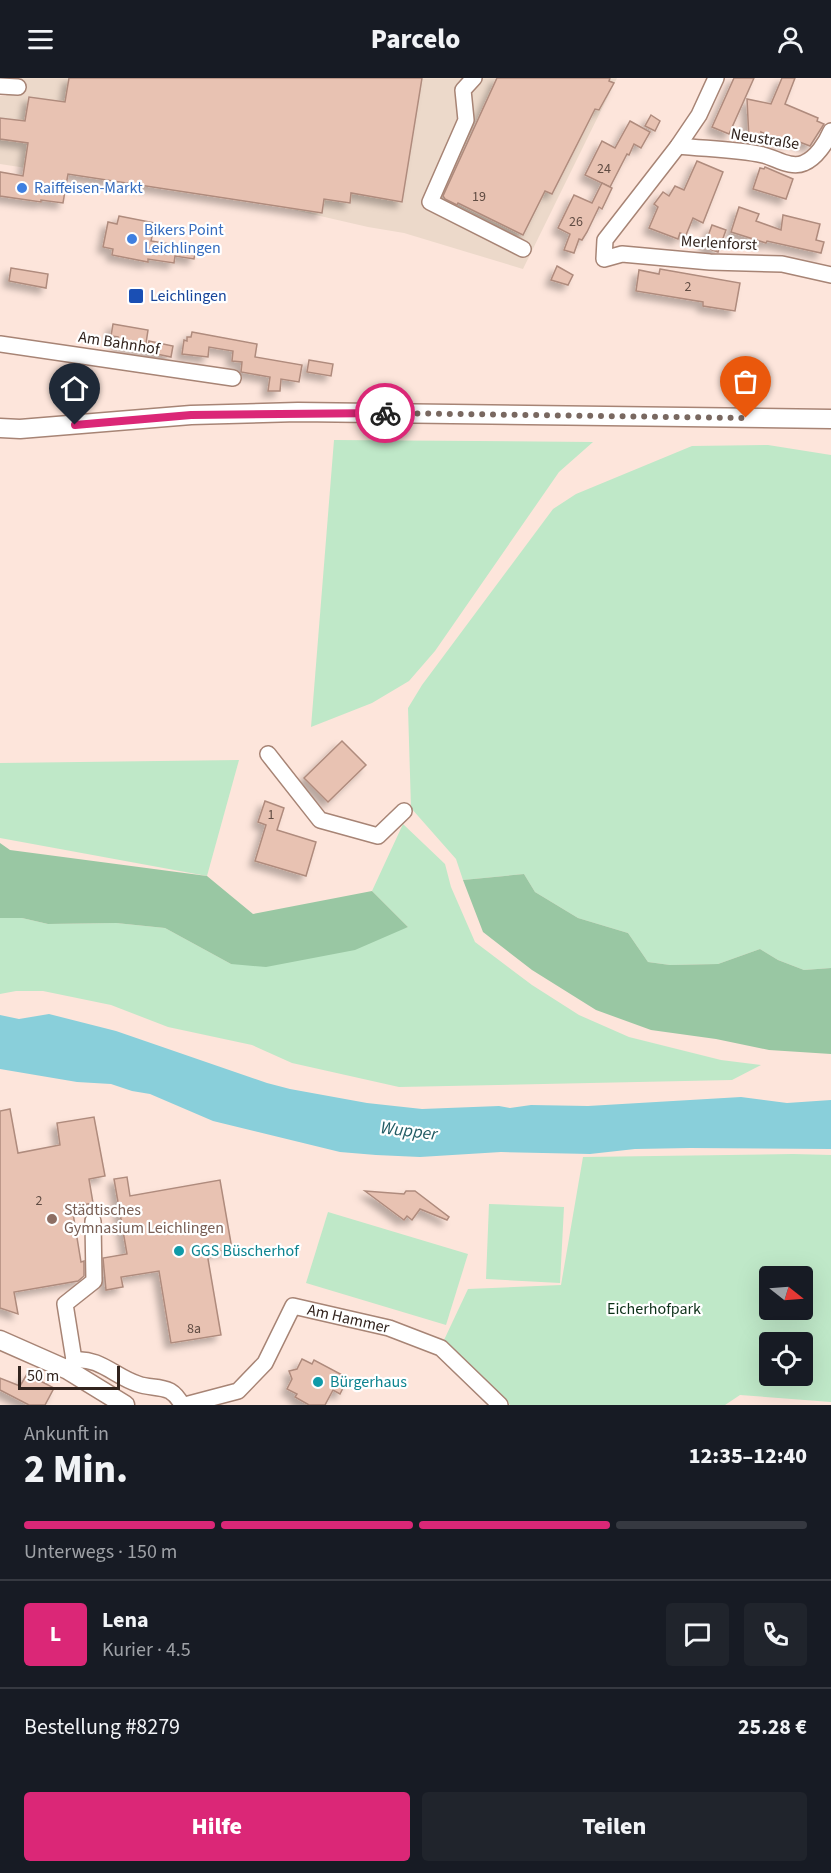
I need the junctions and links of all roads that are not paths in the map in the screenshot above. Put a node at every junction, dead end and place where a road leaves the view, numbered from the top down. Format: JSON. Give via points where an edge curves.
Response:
{"nodes":[{"id":1,"x":474,"y":78,"type":"edge"},
{"id":2,"x":716,"y":78,"type":"edge"},
{"id":3,"x":0,"y":86,"type":"edge"},
{"id":4,"x":18,"y":87,"type":"dead end"},
{"id":5,"x":831,"y":132,"type":"edge"},
{"id":6,"x":678,"y":146,"type":"junction"},
{"id":7,"x":523,"y":249,"type":"dead end"},
{"id":8,"x":831,"y":275,"type":"edge"},
{"id":9,"x":0,"y":344,"type":"edge"},
{"id":10,"x":0,"y":349,"type":"edge"},
{"id":11,"x":233,"y":378,"type":"dead end"},
{"id":12,"x":831,"y":419,"type":"edge"},
{"id":13,"x":0,"y":428,"type":"edge"},
{"id":14,"x":268,"y":754,"type":"dead end"},
{"id":15,"x":404,"y":811,"type":"dead end"},
{"id":16,"x":93,"y":1221,"type":"dead end"},
{"id":17,"x":0,"y":1340,"type":"edge"},
{"id":18,"x":71,"y":1365,"type":"junction"},
{"id":19,"x":148,"y":1388,"type":"junction"},
{"id":20,"x":125,"y":1405,"type":"edge"},
{"id":21,"x":131,"y":1405,"type":"edge"},
{"id":22,"x":184,"y":1405,"type":"edge"},
{"id":23,"x":500,"y":1405,"type":"edge"}],
"edges":[{"from":1,"to":7,"type":"street","via":[[463,90],[466,120],[430,202]]},
{"from":2,"to":6,"type":"street","via":[[699,115]]},
{"from":3,"to":4,"type":"street"},
{"from":5,"to":6,"type":"street","name":"Neustraße","via":[[814,156],[803,164],[792,165],[764,155]]},
{"from":6,"to":8,"type":"street","name":"Merlenforst","via":[[605,240],[604,259],[621,254],[782,264]]},
{"from":9,"to":10,"type":"street","name":"Am Bahnhof"},
{"from":9,"to":11,"type":"street","name":"Am Bahnhof"},
{"from":12,"to":13,"type":"main road","via":[[298,412]]},
{"from":14,"to":15,"type":"street","via":[[320,820],[378,836]]},
{"from":16,"to":18,"type":"street","via":[[94,1281],[65,1304]]},
{"from":17,"to":18,"type":"main road"},
{"from":18,"to":19,"type":"street","name":"Am Hammer","via":[[83,1359],[97,1362]]},
{"from":18,"to":20,"type":"main road"},
{"from":19,"to":21,"type":"street"},
{"from":19,"to":22,"type":"street","name":"Am Hammer","via":[[167,1390]]},
{"from":22,"to":23,"type":"street","name":"Am Hammer","via":[[238,1391],[265,1363],[293,1306],[389,1328],[441,1348]]}]}
